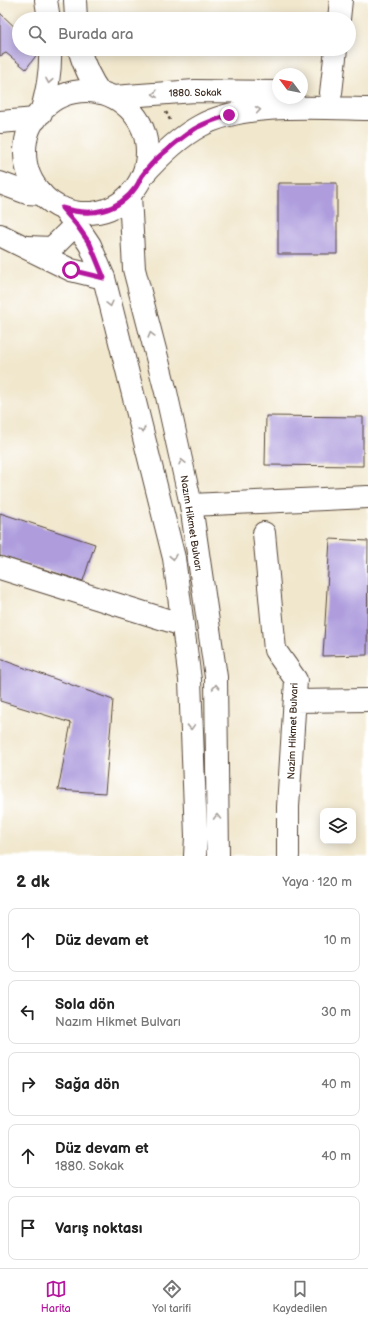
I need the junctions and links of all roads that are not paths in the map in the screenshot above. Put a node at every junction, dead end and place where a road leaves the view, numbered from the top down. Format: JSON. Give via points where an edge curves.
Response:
{"nodes":[{"id":1,"x":46,"y":0,"type":"edge"},
{"id":2,"x":75,"y":0,"type":"edge"},
{"id":3,"x":341,"y":0,"type":"edge"},
{"id":4,"x":47,"y":12,"type":"edge"},
{"id":5,"x":76,"y":12,"type":"edge"},
{"id":6,"x":340,"y":12,"type":"edge"},
{"id":7,"x":50,"y":56,"type":"edge"},
{"id":8,"x":81,"y":56,"type":"edge"},
{"id":9,"x":335,"y":56,"type":"edge"},
{"id":10,"x":272,"y":92,"type":"edge"},
{"id":11,"x":308,"y":93,"type":"edge"},
{"id":12,"x":331,"y":93,"type":"junction"},
{"id":13,"x":106,"y":95,"type":"junction"},
{"id":14,"x":368,"y":95,"type":"edge"},
{"id":15,"x":368,"y":109,"type":"edge"},
{"id":16,"x":38,"y":116,"type":"junction"},
{"id":17,"x":0,"y":122,"type":"edge"},
{"id":18,"x":142,"y":175,"type":"junction"},
{"id":19,"x":0,"y":183,"type":"edge"},
{"id":20,"x":42,"y":194,"type":"junction"},
{"id":21,"x":130,"y":194,"type":"junction"},
{"id":22,"x":69,"y":216,"type":"junction"},
{"id":23,"x":0,"y":235,"type":"edge"},
{"id":24,"x":25,"y":248,"type":"junction"},
{"id":25,"x":104,"y":278,"type":"junction"},
{"id":26,"x":368,"y":498,"type":"edge"},
{"id":27,"x":191,"y":505,"type":"junction"},
{"id":28,"x":264,"y":533,"type":"dead end"},
{"id":29,"x":0,"y":568,"type":"edge"},
{"id":30,"x":182,"y":625,"type":"junction"},
{"id":31,"x":368,"y":700,"type":"edge"},
{"id":32,"x":295,"y":701,"type":"junction"},
{"id":33,"x":195,"y":856,"type":"edge"},
{"id":34,"x":218,"y":856,"type":"edge"},
{"id":35,"x":288,"y":856,"type":"edge"}],
"edges":[{"from":1,"to":4,"type":"main road"},
{"from":2,"to":5,"type":"main road"},
{"from":3,"to":6,"type":"main road"},
{"from":7,"to":16,"type":"main road","one_way":true,"via":[[47,92]]},
{"from":8,"to":13,"type":"main road","via":[[89,77]]},
{"from":9,"to":12,"type":"main road"},
{"from":10,"to":13,"type":"main road","name":"1880. Sokak","one_way":true,"via":[[195,91]]},
{"from":11,"to":12,"type":"main road"},
{"from":12,"to":14,"type":"main road"},
{"from":13,"to":16,"type":"main road","via":[[88,92],[66,95],[48,105]]},
{"from":13,"to":18,"type":"main road","via":[[131,111],[143,130],[147,153]]},
{"from":18,"to":15,"type":"main road","one_way":true,"via":[[160,156],[200,126],[229,115],[268,109]]},
{"from":16,"to":17,"type":"main road"},
{"from":16,"to":20,"type":"main road","via":[[30,129],[26,152],[32,180]]},
{"from":18,"to":21,"type":"main road"},
{"from":19,"to":20,"type":"main road","via":[[27,193]]},
{"from":20,"to":22,"type":"main road"},
{"from":21,"to":22,"type":"main road","via":[[110,208],[98,212],[74,212]]},
{"from":27,"to":21,"type":"main road","name":"Nazım Hikmet Bulvarı","one_way":true,"via":[[166,392],[134,268]]},
{"from":22,"to":24,"type":"main road","via":[[52,248]]},
{"from":22,"to":25,"type":"main road","via":[[90,244]]},
{"from":23,"to":24,"type":"main road"},
{"from":24,"to":25,"type":"main road","via":[[71,270]]},
{"from":25,"to":30,"type":"main road","one_way":true,"via":[[174,558]]},
{"from":26,"to":27,"type":"main road"},
{"from":34,"to":27,"type":"main road","name":"Nazım Hikmet Bulvarı","one_way":true,"via":[[216,677]]},
{"from":28,"to":32,"type":"main road","name":"Nazim Hikmet Bulvari","via":[[275,650],[296,680]]},
{"from":29,"to":30,"type":"main road"},
{"from":30,"to":33,"type":"main road","one_way":true,"via":[[190,680]]},
{"from":31,"to":32,"type":"main road"},
{"from":32,"to":35,"type":"main road","name":"Nazim Hikmet Bulvari"}]}
